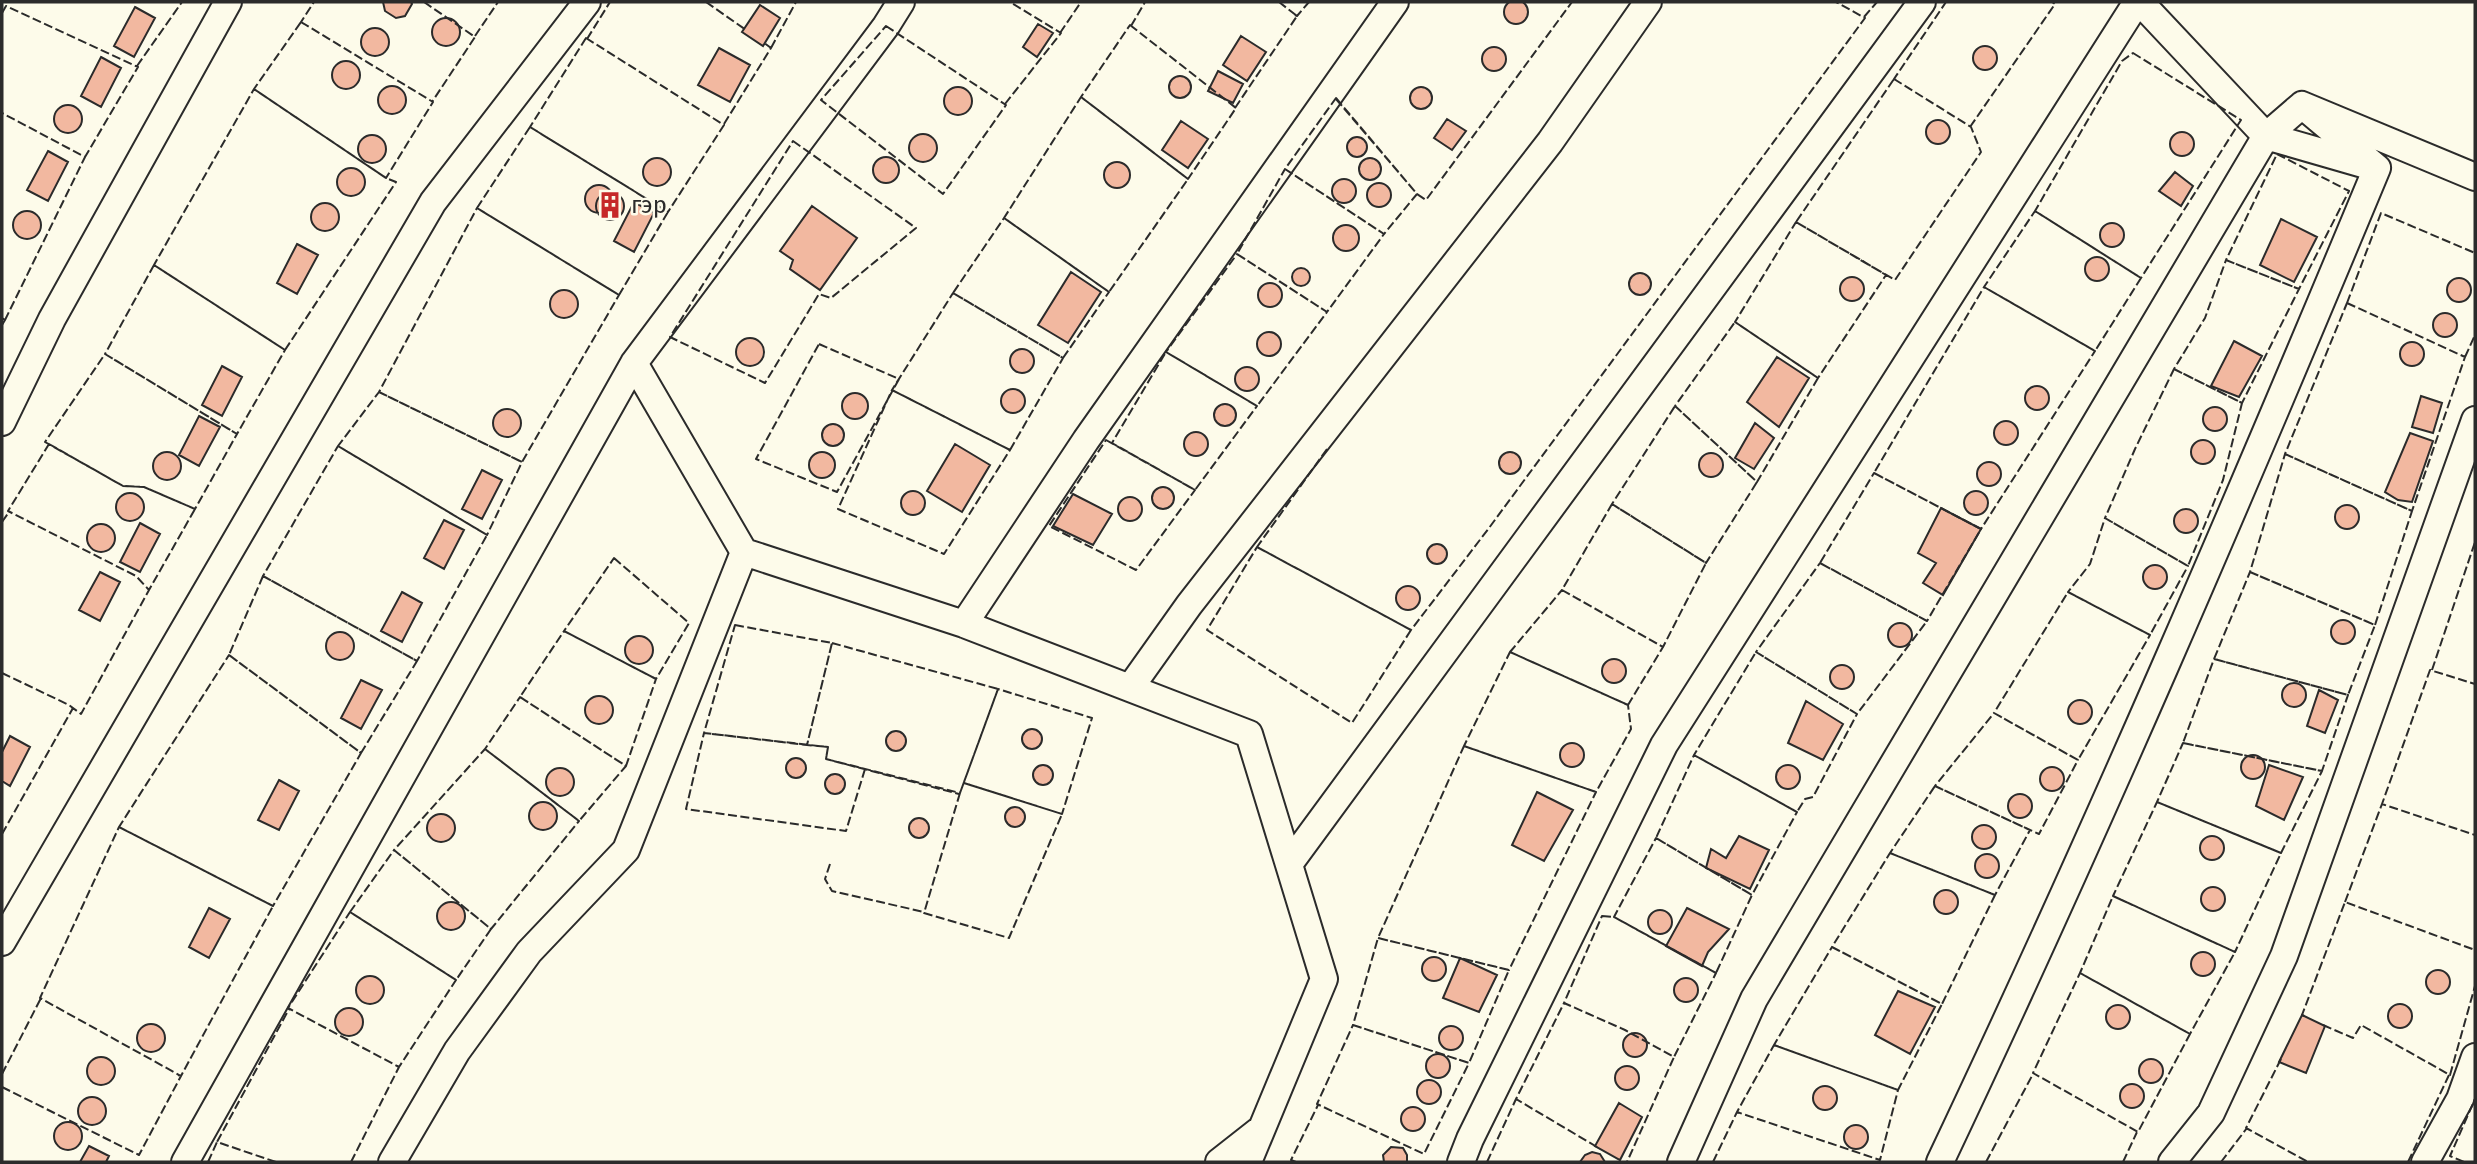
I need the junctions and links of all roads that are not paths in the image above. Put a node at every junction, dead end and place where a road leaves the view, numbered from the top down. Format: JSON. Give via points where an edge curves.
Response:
{"nodes":[{"id":1,"x":228,"y":2,"type":"edge"},
{"id":2,"x":587,"y":2,"type":"edge"},
{"id":3,"x":901,"y":2,"type":"edge"},
{"id":4,"x":1395,"y":2,"type":"edge"},
{"id":5,"x":1648,"y":2,"type":"edge"},
{"id":6,"x":1922,"y":2,"type":"edge"},
{"id":7,"x":2139,"y":2,"type":"edge"},
{"id":8,"x":2302,"y":105,"type":"junction"},
{"id":9,"x":2266,"y":136,"type":"junction"},
{"id":10,"x":2377,"y":168,"type":"junction"},
{"id":11,"x":2475,"y":177,"type":"edge"},
{"id":12,"x":634,"y":363,"type":"junction"},
{"id":13,"x":2475,"y":420,"type":"edge"},
{"id":14,"x":2,"y":422,"type":"edge"},
{"id":15,"x":744,"y":552,"type":"junction"},
{"id":16,"x":964,"y":624,"type":"junction"},
{"id":17,"x":1130,"y":688,"type":"junction"},
{"id":18,"x":1289,"y":864,"type":"junction"},
{"id":19,"x":2,"y":942,"type":"edge"},
{"id":20,"x":2475,"y":1057,"type":"edge"},
{"id":21,"x":1263,"y":1128,"type":"junction"},
{"id":22,"x":186,"y":1162,"type":"edge"},
{"id":23,"x":392,"y":1162,"type":"edge"},
{"id":24,"x":1219,"y":1162,"type":"edge"},
{"id":25,"x":1248,"y":1162,"type":"edge"},
{"id":26,"x":1461,"y":1162,"type":"edge"},
{"id":27,"x":1681,"y":1162,"type":"edge"},
{"id":28,"x":1940,"y":1162,"type":"edge"},
{"id":29,"x":2172,"y":1162,"type":"edge"},
{"id":30,"x":2425,"y":1162,"type":"edge"}],
"edges":[{"from":1,"to":14,"type":"street","via":[[52,319]]},
{"from":2,"to":19,"type":"street","via":[[433,202]]},
{"from":3,"to":12,"type":"street"},
{"from":4,"to":16,"type":"street","via":[[1086,440]]},
{"from":5,"to":17,"type":"street","via":[[1550,142],[1189,604]]},
{"from":6,"to":18,"type":"street"},
{"from":7,"to":9,"type":"street"},
{"from":7,"to":26,"type":"street","via":[[1664,745]]},
{"from":8,"to":9,"type":"street"},
{"from":8,"to":10,"type":"street"},
{"from":8,"to":11,"type":"street"},
{"from":9,"to":10,"type":"street"},
{"from":9,"to":27,"type":"street","via":[[1754,999]]},
{"from":10,"to":28,"type":"street","via":[[2271,423],[2030,973]]},
{"from":12,"to":15,"type":"street"},
{"from":12,"to":22,"type":"street"},
{"from":13,"to":29,"type":"street","via":[[2284,956],[2211,1113]]},
{"from":15,"to":16,"type":"street"},
{"from":15,"to":23,"type":"street","via":[[626,850],[529,952],[457,1051]]},
{"from":16,"to":17,"type":"street"},
{"from":17,"to":18,"type":"street","via":[[1249,734]]},
{"from":18,"to":21,"type":"street","via":[[1324,979]]},
{"from":20,"to":30,"type":"street","via":[[2460,1099]]},
{"from":21,"to":24,"type":"street"},
{"from":21,"to":25,"type":"street"}]}
